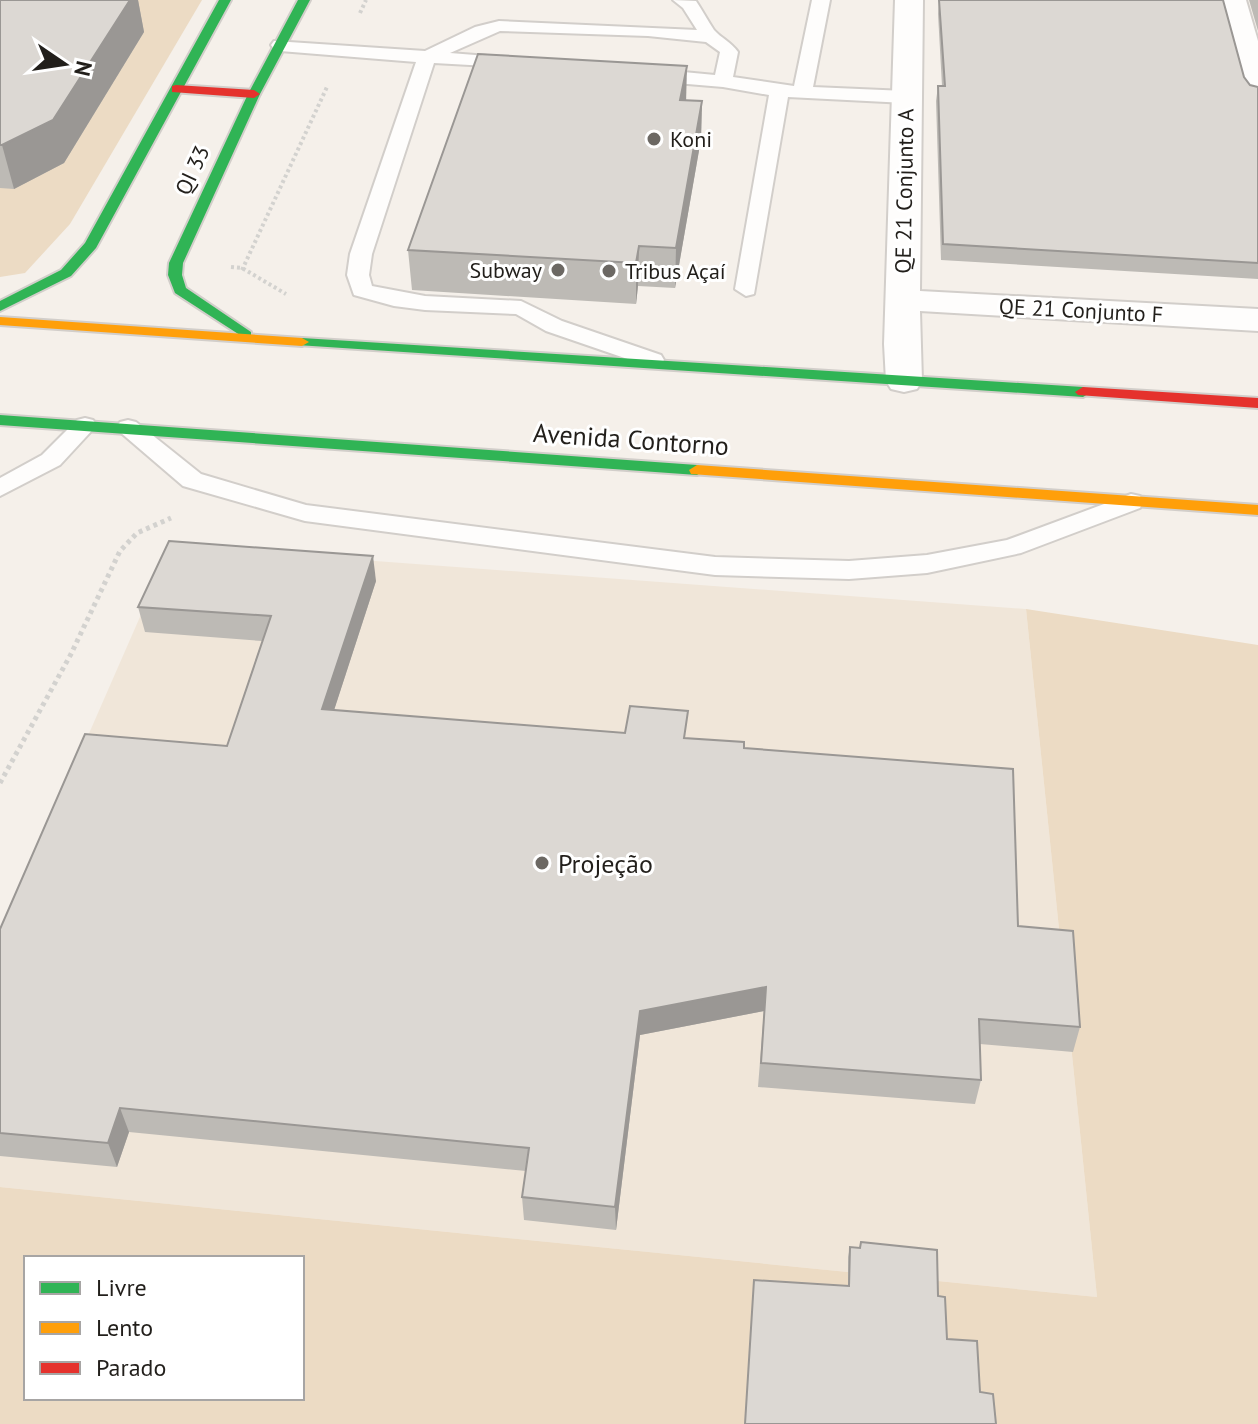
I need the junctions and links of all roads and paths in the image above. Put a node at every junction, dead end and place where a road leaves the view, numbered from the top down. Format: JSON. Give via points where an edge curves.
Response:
{"nodes":[{"id":1,"x":225,"y":0,"type":"edge"},
{"id":2,"x":304,"y":0,"type":"edge"},
{"id":3,"x":366,"y":0,"type":"edge"},
{"id":4,"x":682,"y":0,"type":"edge"},
{"id":5,"x":821,"y":0,"type":"edge"},
{"id":6,"x":909,"y":0,"type":"edge"},
{"id":7,"x":1232,"y":0,"type":"edge"},
{"id":8,"x":710,"y":37,"type":"junction"},
{"id":9,"x":280,"y":45,"type":"junction"},
{"id":10,"x":344,"y":51,"type":"junction"},
{"id":11,"x":426,"y":58,"type":"junction"},
{"id":12,"x":534,"y":66,"type":"edge"},
{"id":13,"x":629,"y":73,"type":"edge"},
{"id":14,"x":723,"y":81,"type":"junction"},
{"id":15,"x":176,"y":89,"type":"junction"},
{"id":16,"x":779,"y":91,"type":"junction"},
{"id":17,"x":1258,"y":91,"type":"edge"},
{"id":18,"x":802,"y":93,"type":"junction"},
{"id":19,"x":254,"y":94,"type":"junction"},
{"id":20,"x":906,"y":97,"type":"junction"},
{"id":21,"x":246,"y":280,"type":"dead end"},
{"id":22,"x":746,"y":289,"type":"dead end"},
{"id":23,"x":903,"y":300,"type":"junction"},
{"id":24,"x":0,"y":307,"type":"edge"},
{"id":25,"x":1258,"y":320,"type":"edge"},
{"id":26,"x":0,"y":321,"type":"edge"},
{"id":27,"x":248,"y":337,"type":"junction"},
{"id":28,"x":702,"y":367,"type":"junction"},
{"id":29,"x":904,"y":381,"type":"junction"},
{"id":30,"x":1258,"y":403,"type":"edge"},
{"id":31,"x":0,"y":420,"type":"edge"},
{"id":32,"x":85,"y":425,"type":"junction"},
{"id":33,"x":128,"y":427,"type":"junction"},
{"id":34,"x":0,"y":488,"type":"edge"},
{"id":35,"x":1131,"y":502,"type":"junction"},
{"id":36,"x":1258,"y":510,"type":"edge"},
{"id":37,"x":173,"y":518,"type":"dead end"},
{"id":38,"x":0,"y":783,"type":"edge"}],
"edges":[{"from":1,"to":15,"type":"main road","name":"QI 33"},
{"from":2,"to":9,"type":"main road","name":"QI 33"},
{"from":3,"to":10,"type":"path"},
{"from":4,"to":8,"type":"lane"},
{"from":5,"to":18,"type":"lane"},
{"from":6,"to":20,"type":"street","name":"QE 21 Conjunto A"},
{"from":7,"to":17,"type":"street"},
{"from":8,"to":11,"type":"lane","via":[[526,18],[481,31]]},
{"from":8,"to":14,"type":"lane","via":[[729,52]]},
{"from":9,"to":10,"type":"lane"},
{"from":9,"to":19,"type":"main road","name":"QI 33"},
{"from":10,"to":11,"type":"lane"},
{"from":10,"to":21,"type":"path","via":[[242,268]]},
{"from":11,"to":12,"type":"lane"},
{"from":11,"to":28,"type":"lane","via":[[361,254],[362,290],[425,303],[521,308],[612,349]]},
{"from":13,"to":14,"type":"lane"},
{"from":14,"to":16,"type":"lane"},
{"from":15,"to":19,"type":"main road"},
{"from":15,"to":24,"type":"main road","name":"QI 33","via":[[78,262],[42,288]]},
{"from":16,"to":18,"type":"lane"},
{"from":16,"to":22,"type":"lane"},
{"from":18,"to":20,"type":"lane"},
{"from":19,"to":27,"type":"main road","name":"QI 33","via":[[182,248],[175,275],[180,290]]},
{"from":20,"to":23,"type":"street","name":"QE 21 Conjunto A"},
{"from":23,"to":25,"type":"street","name":"QE 21 Conjunto F"},
{"from":23,"to":29,"type":"street","name":"QE 21 Conjunto A"},
{"from":26,"to":27,"type":"main road"},
{"from":27,"to":28,"type":"main road"},
{"from":28,"to":29,"type":"main road"},
{"from":29,"to":30,"type":"main road"},
{"from":31,"to":32,"type":"main road","name":"Avenida Contorno"},
{"from":32,"to":33,"type":"main road","name":"Avenida Contorno"},
{"from":32,"to":34,"type":"lane","via":[[51,460]]},
{"from":33,"to":35,"type":"main road","name":"Avenida Contorno"},
{"from":33,"to":35,"type":"lane","via":[[192,480],[305,513],[715,566],[849,570],[927,564],[1012,547]]},
{"from":35,"to":36,"type":"main road","name":"Avenida Contorno"},
{"from":37,"to":38,"type":"path","via":[[137,533],[120,551]]}]}
